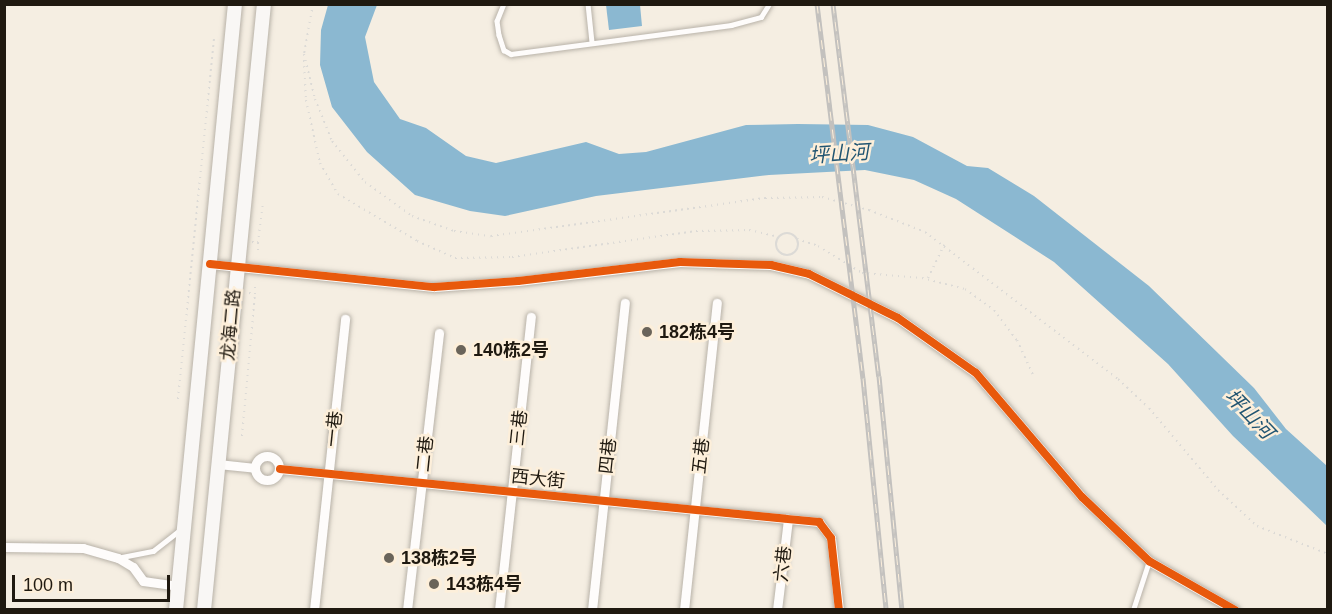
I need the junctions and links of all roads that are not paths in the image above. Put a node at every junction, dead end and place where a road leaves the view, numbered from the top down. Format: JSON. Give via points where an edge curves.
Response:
{"nodes":[{"id":1,"x":235,"y":4,"type":"edge"},
{"id":2,"x":264,"y":4,"type":"edge"},
{"id":3,"x":504,"y":4,"type":"edge"},
{"id":4,"x":588,"y":4,"type":"edge"},
{"id":5,"x":769,"y":4,"type":"edge"},
{"id":6,"x":592,"y":42,"type":"junction"},
{"id":7,"x":210,"y":264,"type":"junction"},
{"id":8,"x":237,"y":267,"type":"junction"},
{"id":9,"x":625,"y":303,"type":"dead end"},
{"id":10,"x":717,"y":303,"type":"dead end"},
{"id":11,"x":531,"y":317,"type":"dead end"},
{"id":12,"x":345,"y":319,"type":"dead end"},
{"id":13,"x":439,"y":333,"type":"dead end"},
{"id":14,"x":218,"y":464,"type":"junction"},
{"id":15,"x":255,"y":468,"type":"junction"},
{"id":16,"x":280,"y":469,"type":"junction"},
{"id":17,"x":329,"y":474,"type":"junction"},
{"id":18,"x":422,"y":483,"type":"junction"},
{"id":19,"x":512,"y":492,"type":"junction"},
{"id":20,"x":603,"y":501,"type":"junction"},
{"id":21,"x":695,"y":510,"type":"junction"},
{"id":22,"x":791,"y":519,"type":"junction"},
{"id":23,"x":184,"y":526,"type":"junction"},
{"id":24,"x":4,"y":547,"type":"edge"},
{"id":25,"x":118,"y":558,"type":"junction"},
{"id":26,"x":1149,"y":561,"type":"junction"},
{"id":27,"x":178,"y":586,"type":"junction"},
{"id":28,"x":176,"y":609,"type":"edge"},
{"id":29,"x":204,"y":609,"type":"edge"},
{"id":30,"x":314,"y":609,"type":"edge"},
{"id":31,"x":408,"y":609,"type":"edge"},
{"id":32,"x":499,"y":609,"type":"edge"},
{"id":33,"x":592,"y":609,"type":"edge"},
{"id":34,"x":684,"y":609,"type":"edge"},
{"id":35,"x":777,"y":609,"type":"edge"},
{"id":36,"x":839,"y":609,"type":"edge"},
{"id":37,"x":1133,"y":609,"type":"edge"},
{"id":38,"x":1235,"y":609,"type":"edge"}],
"edges":[{"from":1,"to":7,"type":"main road","name":"龙海二路"},
{"from":2,"to":8,"type":"main road","name":"龙海二路"},
{"from":3,"to":6,"type":"lane","via":[[497,21],[499,36],[504,50],[511,54]]},
{"from":4,"to":6,"type":"lane"},
{"from":5,"to":6,"type":"lane","via":[[761,17],[730,26]]},
{"from":7,"to":8,"type":"street"},
{"from":7,"to":23,"type":"main road","name":"龙海二路"},
{"from":8,"to":14,"type":"main road","name":"龙海二路"},
{"from":8,"to":26,"type":"street","via":[[434,286],[518,281],[680,262],[771,265],[809,274],[898,318],[976,373],[1082,497]]},
{"from":9,"to":20,"type":"street","name":"四巷"},
{"from":10,"to":21,"type":"street","name":"五巷"},
{"from":11,"to":19,"type":"street","name":"三巷"},
{"from":12,"to":17,"type":"street","name":"一巷"},
{"from":13,"to":18,"type":"street","name":"二巷"},
{"from":14,"to":15,"type":"street"},
{"from":14,"to":29,"type":"main road","name":"龙海二路"},
{"from":15,"to":16,"type":"street","via":[[258,476],[269,480]]},
{"from":15,"to":16,"type":"street","via":[[267,456],[278,461]]},
{"from":16,"to":17,"type":"street","name":"西大街"},
{"from":17,"to":18,"type":"street","name":"西大街"},
{"from":17,"to":30,"type":"street","name":"一巷"},
{"from":18,"to":19,"type":"street","name":"西大街"},
{"from":18,"to":31,"type":"street","name":"二巷"},
{"from":19,"to":20,"type":"street","name":"西大街"},
{"from":19,"to":32,"type":"street","name":"三巷"},
{"from":20,"to":21,"type":"street","name":"西大街"},
{"from":20,"to":33,"type":"street","name":"四巷"},
{"from":21,"to":22,"type":"street","name":"西大街"},
{"from":21,"to":34,"type":"street","name":"五巷"},
{"from":22,"to":35,"type":"street","name":"六巷"},
{"from":22,"to":36,"type":"street","name":"西大街","via":[[819,522],[831,538]]},
{"from":23,"to":25,"type":"lane","via":[[153,551]]},
{"from":23,"to":27,"type":"main road","name":"龙海二路"},
{"from":24,"to":25,"type":"street","via":[[83,548]]},
{"from":25,"to":27,"type":"street","via":[[133,567],[143,581]]},
{"from":26,"to":37,"type":"lane"},
{"from":26,"to":38,"type":"street"},
{"from":27,"to":28,"type":"main road","name":"龙海二路"}]}
